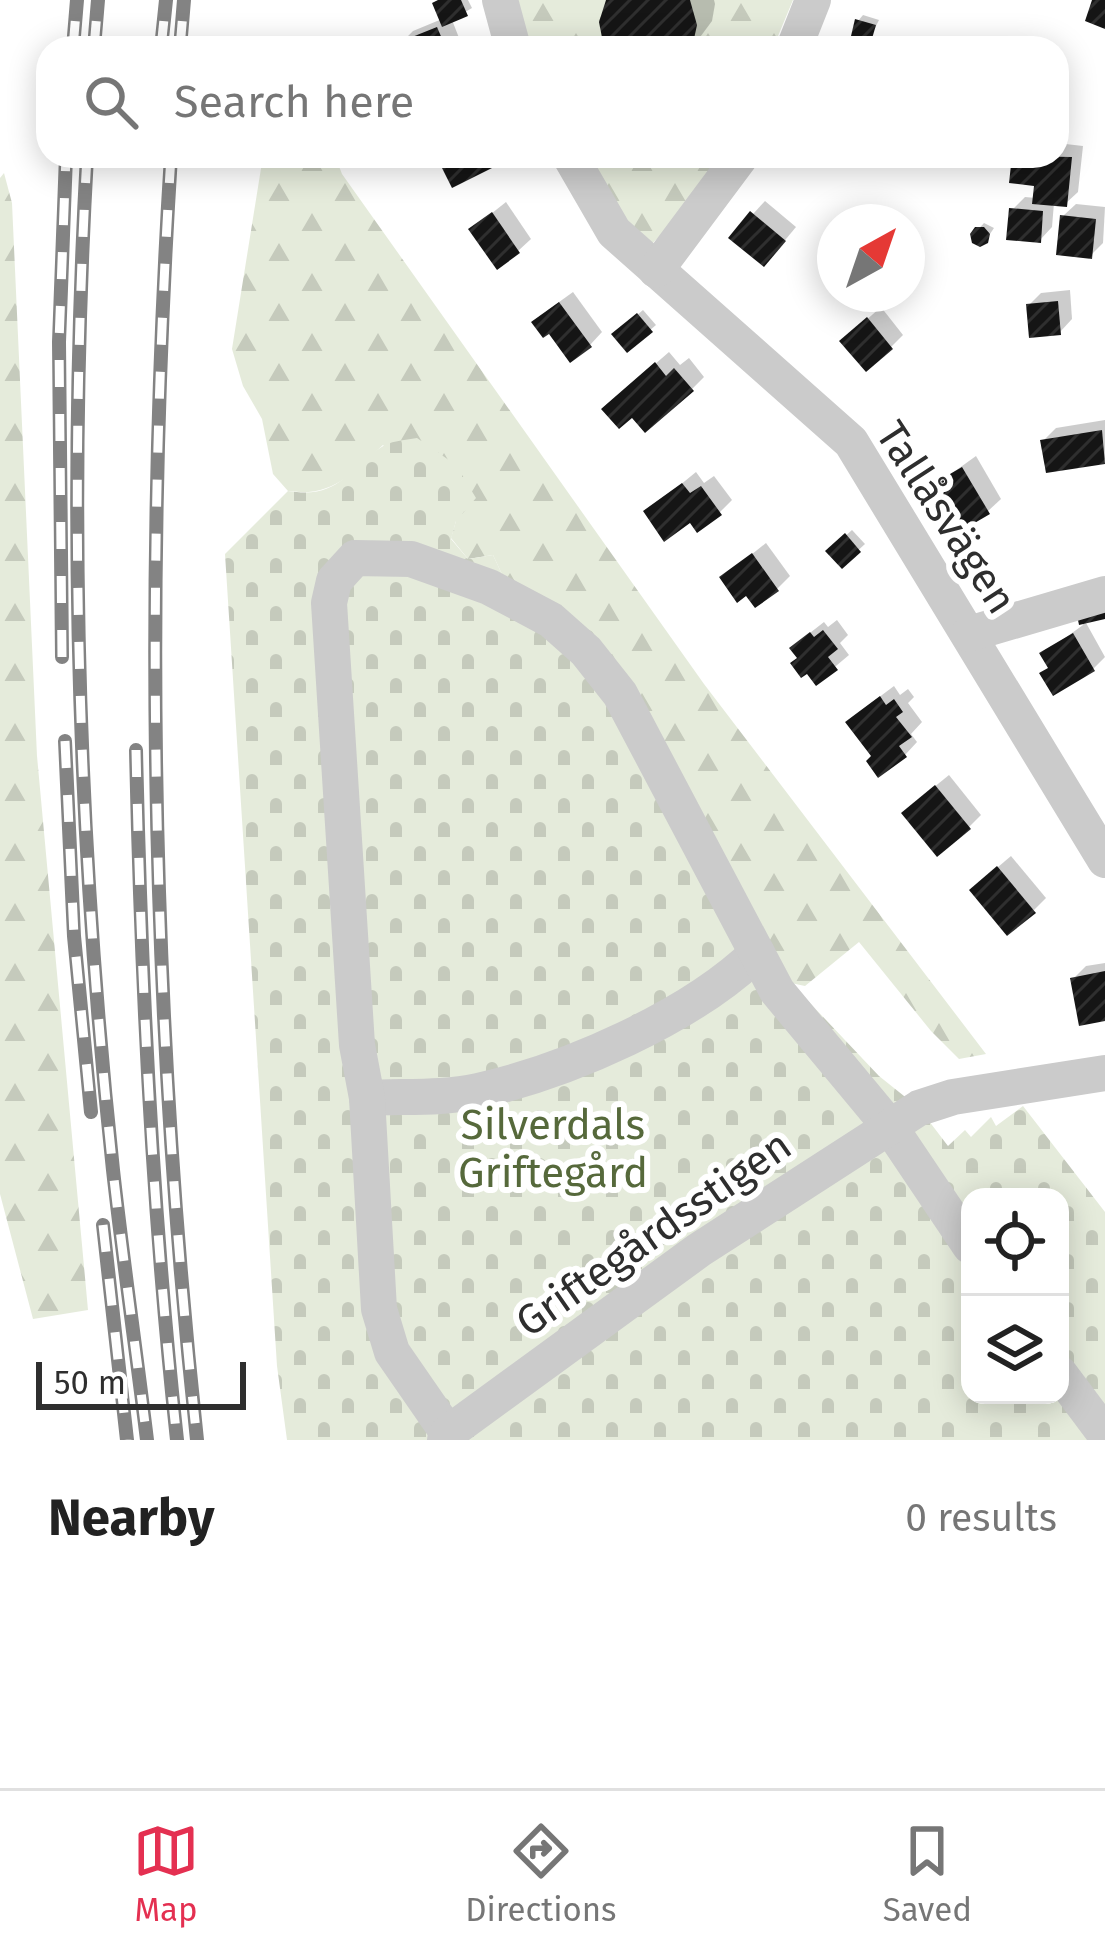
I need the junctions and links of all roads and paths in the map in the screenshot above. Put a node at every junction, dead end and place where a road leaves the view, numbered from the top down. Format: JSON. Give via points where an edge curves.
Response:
{"nodes":[{"id":1,"x":500,"y":0,"type":"edge"},
{"id":2,"x":813,"y":0,"type":"edge"},
{"id":3,"x":510,"y":36,"type":"edge"},
{"id":4,"x":799,"y":36,"type":"edge"},
{"id":5,"x":577,"y":168,"type":"edge"},
{"id":6,"x":732,"y":168,"type":"edge"},
{"id":7,"x":656,"y":269,"type":"junction"},
{"id":8,"x":1105,"y":593,"type":"edge"},
{"id":9,"x":969,"y":634,"type":"junction"},
{"id":10,"x":1105,"y":860,"type":"edge"},
{"id":11,"x":757,"y":953,"type":"junction"},
{"id":12,"x":1105,"y":1073,"type":"edge"},
{"id":13,"x":367,"y":1098,"type":"junction"},
{"id":14,"x":905,"y":1117,"type":"junction"},
{"id":15,"x":961,"y":1228,"type":"edge"},
{"id":16,"x":1069,"y":1386,"type":"edge"},
{"id":17,"x":1105,"y":1435,"type":"edge"},
{"id":18,"x":447,"y":1436,"type":"edge"}],
"edges":[{"from":1,"to":3,"type":"street"},
{"from":2,"to":4,"type":"street"},
{"from":5,"to":7,"type":"street","name":"Tallåsvägen","via":[[614,232]]},
{"from":6,"to":7,"type":"street"},
{"from":7,"to":9,"type":"street","name":"Tallåsvägen","via":[[851,442]]},
{"from":8,"to":9,"type":"street"},
{"from":9,"to":10,"type":"street","name":"Tallåsvägen"},
{"from":11,"to":13,"type":"street","via":[[672,1018],[557,1065],[475,1092]]},
{"from":11,"to":13,"type":"street","via":[[620,694],[586,652],[551,620],[489,587],[411,559],[356,558],[334,581],[329,603]]},
{"from":11,"to":14,"type":"street","via":[[777,991]]},
{"from":12,"to":14,"type":"street","name":"Griftegårdsstigen","via":[[953,1097]]},
{"from":13,"to":18,"type":"street","via":[[379,1309],[392,1352]]},
{"from":14,"to":15,"type":"street"},
{"from":14,"to":18,"type":"street","name":"Griftegårdsstigen","via":[[699,1250]]},
{"from":16,"to":17,"type":"street"}]}
